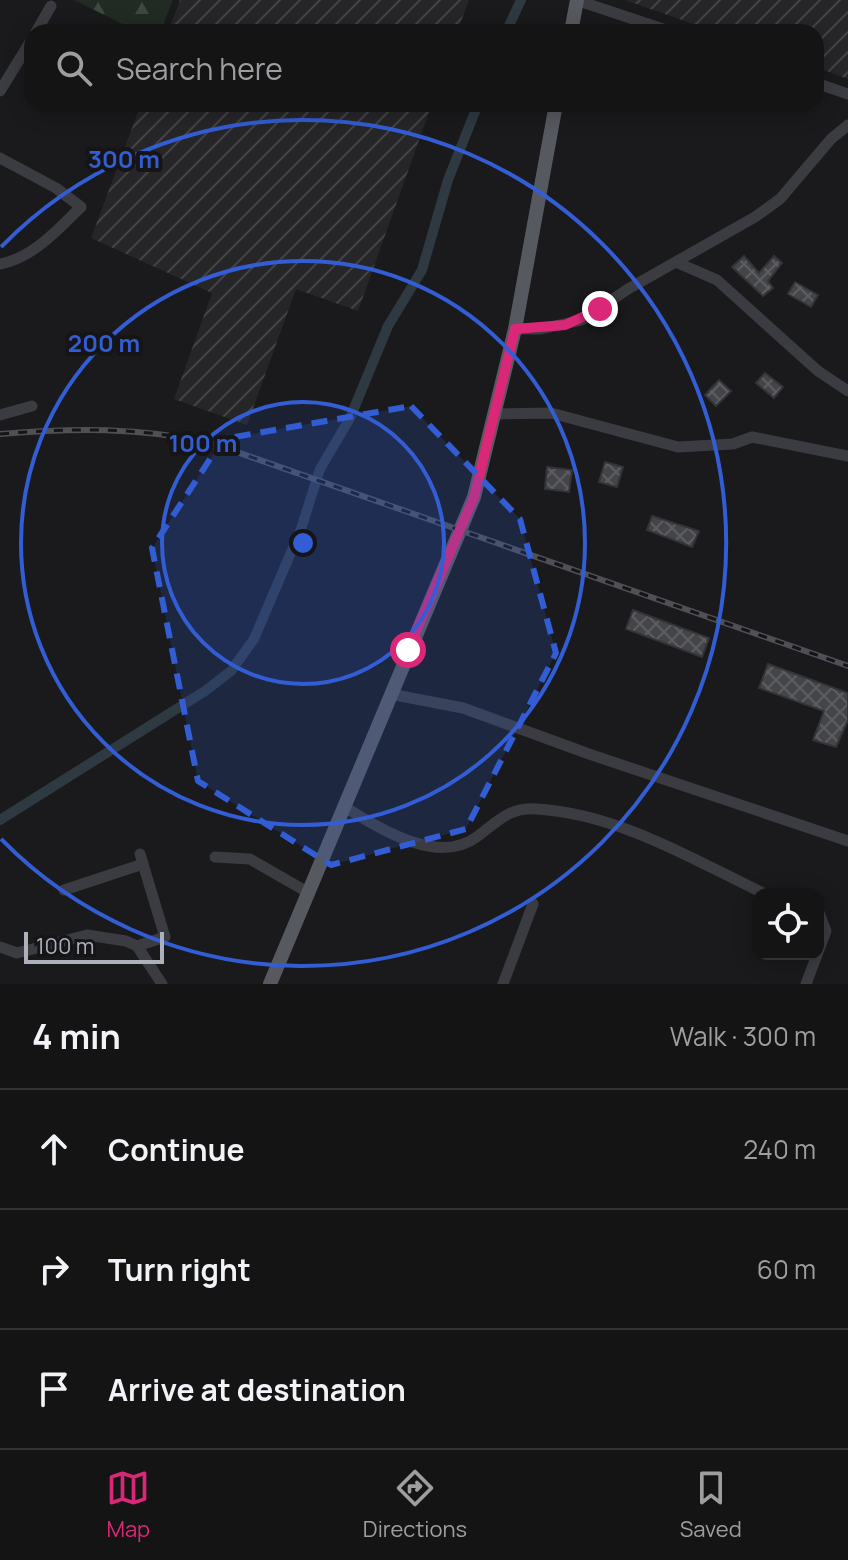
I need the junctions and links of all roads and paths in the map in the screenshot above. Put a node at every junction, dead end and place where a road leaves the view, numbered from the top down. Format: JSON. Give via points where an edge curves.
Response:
{"nodes":[{"id":1,"x":578,"y":0,"type":"edge"},
{"id":2,"x":51,"y":6,"type":"dead end"},
{"id":3,"x":41,"y":24,"type":"edge"},
{"id":4,"x":573,"y":24,"type":"edge"},
{"id":5,"x":648,"y":24,"type":"edge"},
{"id":6,"x":24,"y":52,"type":"edge"},
{"id":7,"x":824,"y":86,"type":"edge"},
{"id":8,"x":0,"y":91,"type":"edge"},
{"id":9,"x":848,"y":94,"type":"edge"},
{"id":10,"x":555,"y":112,"type":"edge"},
{"id":11,"x":848,"y":125,"type":"edge"},
{"id":12,"x":0,"y":158,"type":"edge"},
{"id":13,"x":678,"y":263,"type":"junction"},
{"id":14,"x":0,"y":264,"type":"edge"},
{"id":15,"x":515,"y":329,"type":"junction"},
{"id":16,"x":848,"y":391,"type":"edge"},
{"id":17,"x":32,"y":406,"type":"dead end"},
{"id":18,"x":495,"y":414,"type":"junction"},
{"id":19,"x":0,"y":415,"type":"edge"},
{"id":20,"x":848,"y":456,"type":"edge"},
{"id":21,"x":390,"y":694,"type":"junction"},
{"id":22,"x":343,"y":806,"type":"junction"},
{"id":23,"x":848,"y":841,"type":"edge"},
{"id":24,"x":215,"y":857,"type":"dead end"},
{"id":25,"x":754,"y":888,"type":"edge"},
{"id":26,"x":64,"y":890,"type":"dead end"},
{"id":27,"x":309,"y":893,"type":"junction"},
{"id":28,"x":533,"y":904,"type":"dead end"},
{"id":29,"x":137,"y":946,"type":"junction"},
{"id":30,"x":0,"y":947,"type":"edge"},
{"id":31,"x":815,"y":960,"type":"edge"},
{"id":32,"x":162,"y":984,"type":"edge"},
{"id":33,"x":270,"y":984,"type":"edge"},
{"id":34,"x":503,"y":984,"type":"edge"},
{"id":35,"x":806,"y":984,"type":"edge"}],
"edges":[{"from":1,"to":4,"type":"main road"},
{"from":1,"to":5,"type":"street"},
{"from":2,"to":3,"type":"street"},
{"from":6,"to":8,"type":"street"},
{"from":7,"to":9,"type":"street"},
{"from":10,"to":15,"type":"main road"},
{"from":11,"to":13,"type":"street","via":[[769,209]]},
{"from":12,"to":14,"type":"street","via":[[81,207],[42,243]]},
{"from":13,"to":15,"type":"street","via":[[582,320]]},
{"from":13,"to":16,"type":"street","via":[[717,280],[818,371]]},
{"from":15,"to":18,"type":"main road"},
{"from":17,"to":19,"type":"street"},
{"from":18,"to":20,"type":"street","via":[[551,413],[678,447],[733,444],[752,437]]},
{"from":18,"to":21,"type":"main road","via":[[474,497]]},
{"from":21,"to":22,"type":"main road"},
{"from":21,"to":23,"type":"street","via":[[463,708]]},
{"from":22,"to":25,"type":"street","via":[[408,840],[447,848],[470,842],[513,810],[552,810],[654,840]]},
{"from":22,"to":27,"type":"main road"},
{"from":24,"to":27,"type":"street","via":[[250,859]]},
{"from":26,"to":29,"type":"street","via":[[142,859],[165,937]]},
{"from":27,"to":33,"type":"main road"},
{"from":28,"to":34,"type":"street"},
{"from":29,"to":30,"type":"street","via":[[87,935],[17,953]]},
{"from":29,"to":32,"type":"street"},
{"from":31,"to":35,"type":"street"}]}
